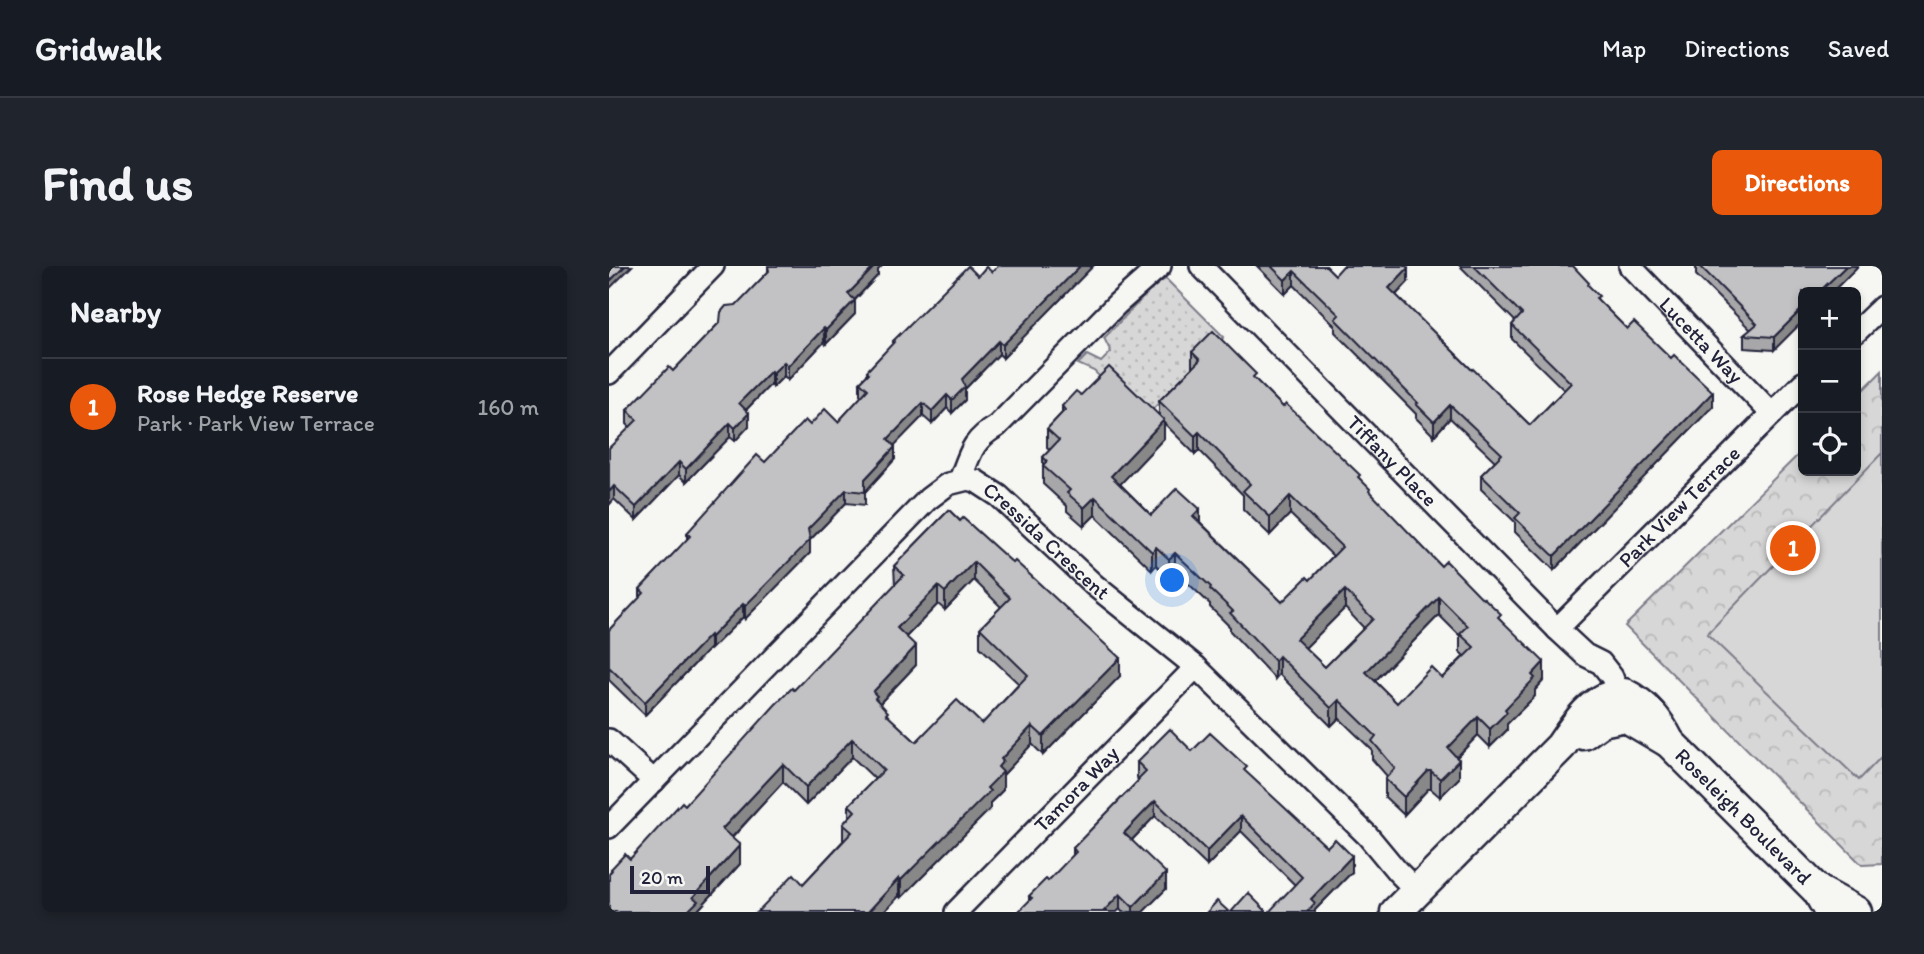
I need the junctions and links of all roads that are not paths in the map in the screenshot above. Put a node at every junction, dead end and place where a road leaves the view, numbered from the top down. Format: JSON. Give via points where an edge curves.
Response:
{"nodes":[{"id":1,"x":713,"y":266,"type":"edge"},
{"id":2,"x":1160,"y":266,"type":"edge"},
{"id":3,"x":1202,"y":266,"type":"edge"},
{"id":4,"x":1630,"y":266,"type":"edge"},
{"id":5,"x":1882,"y":307,"type":"edge"},
{"id":6,"x":1861,"y":327,"type":"edge"},
{"id":7,"x":609,"y":373,"type":"edge"},
{"id":8,"x":1798,"y":388,"type":"edge"},
{"id":9,"x":1772,"y":414,"type":"junction"},
{"id":10,"x":968,"y":480,"type":"junction"},
{"id":11,"x":1557,"y":629,"type":"junction"},
{"id":12,"x":1196,"y":667,"type":"junction"},
{"id":13,"x":1613,"y":703,"type":"junction"},
{"id":14,"x":609,"y":740,"type":"edge"},
{"id":15,"x":654,"y":781,"type":"junction"},
{"id":16,"x":609,"y":827,"type":"edge"},
{"id":17,"x":1422,"y":886,"type":"junction"},
{"id":18,"x":1824,"y":901,"type":"edge"},
{"id":19,"x":955,"y":912,"type":"edge"},
{"id":20,"x":1396,"y":912,"type":"edge"},
{"id":21,"x":1856,"y":912,"type":"edge"}],
"edges":[{"from":1,"to":7,"type":"street"},
{"from":2,"to":10,"type":"street","via":[[997,426],[983,434],[976,442]]},
{"from":3,"to":11,"type":"street","name":"Tiffany Place"},
{"from":4,"to":9,"type":"street","name":"Lucetta Way"},
{"from":5,"to":6,"type":"street"},
{"from":8,"to":9,"type":"street","name":"Park View Terrace"},
{"from":9,"to":11,"type":"street","name":"Park View Terrace"},
{"from":10,"to":12,"type":"street","name":"Cressida Crescent","via":[[999,496],[1094,585]]},
{"from":10,"to":15,"type":"street","name":"Cressida Crescent","via":[[938,490],[928,499]]},
{"from":11,"to":13,"type":"street","name":"Tiffany Place","via":[[1585,655]]},
{"from":12,"to":17,"type":"street","name":"Cressida Crescent","via":[[1368,836],[1397,872]]},
{"from":12,"to":19,"type":"street","name":"Tamora Way"},
{"from":13,"to":17,"type":"street","via":[[1590,731],[1561,746]]},
{"from":13,"to":18,"type":"street","name":"Roseleigh Boulevard","via":[[1625,716],[1669,742]]},
{"from":14,"to":15,"type":"street"},
{"from":15,"to":16,"type":"street","name":"Cressida Crescent"},
{"from":17,"to":20,"type":"street"},
{"from":18,"to":21,"type":"street","name":"Roseleigh Boulevard"}]}
